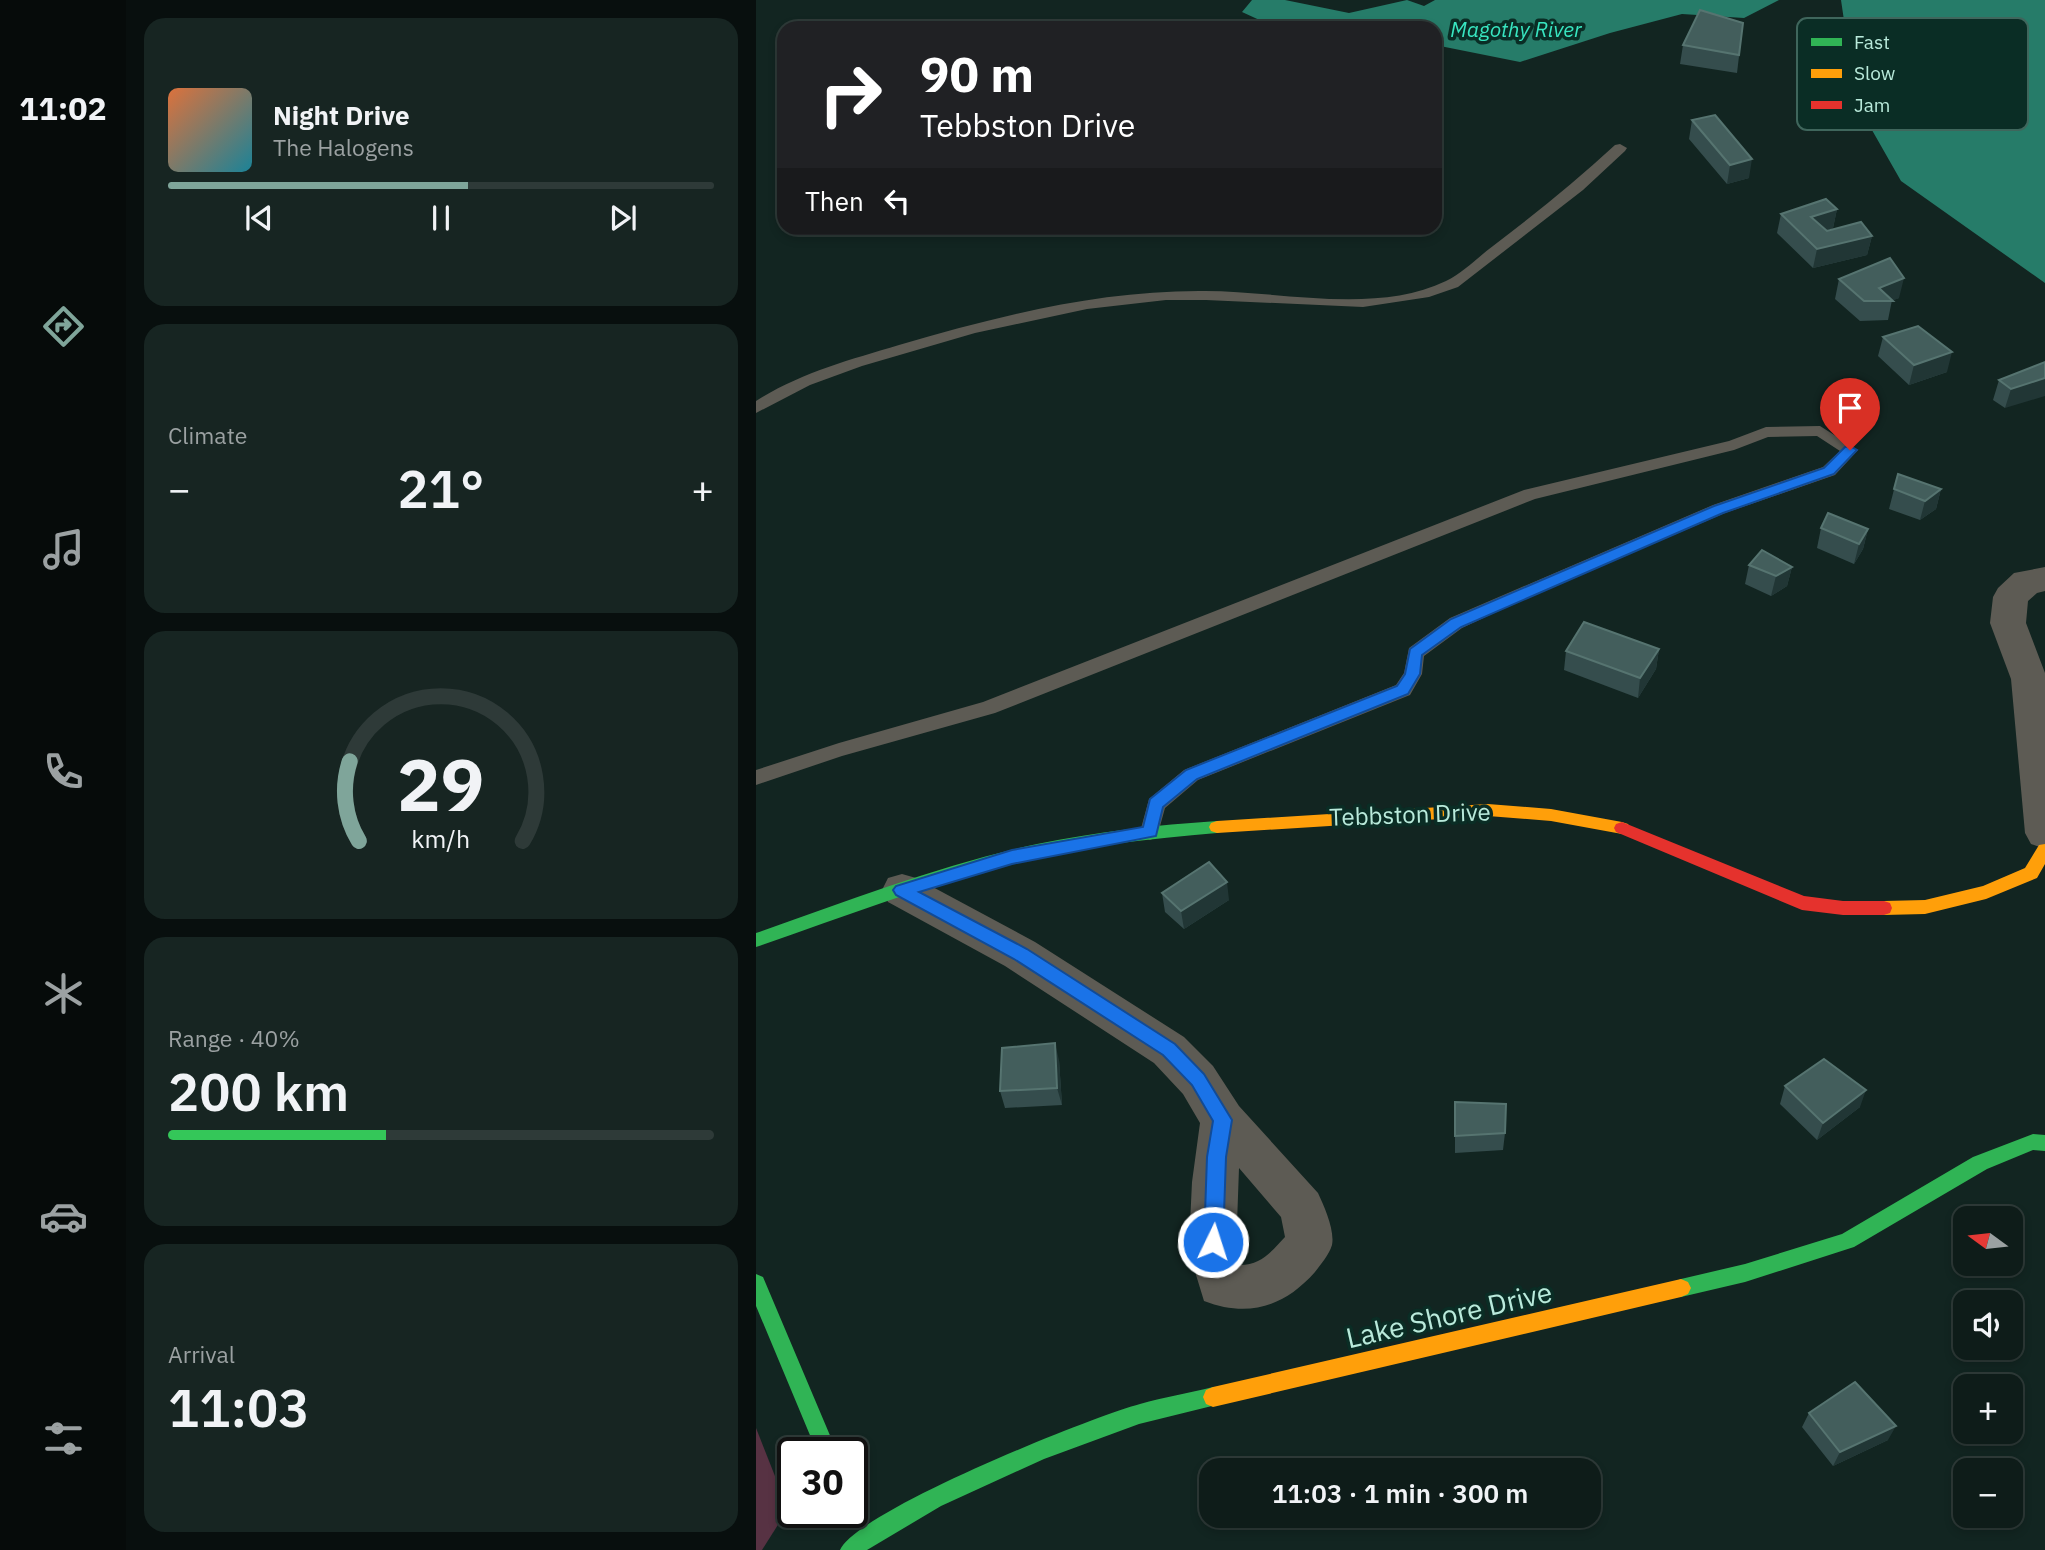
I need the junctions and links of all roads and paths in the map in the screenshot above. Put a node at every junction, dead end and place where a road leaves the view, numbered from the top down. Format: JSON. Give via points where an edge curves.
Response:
{"nodes":[{"id":1,"x":1620,"y":148,"type":"dead end"},
{"id":2,"x":756,"y":408,"type":"edge"},
{"id":3,"x":2045,"y":579,"type":"edge"},
{"id":4,"x":2037,"y":676,"type":"edge"},
{"id":5,"x":756,"y":778,"type":"edge"},
{"id":6,"x":1150,"y":832,"type":"junction"},
{"id":7,"x":2045,"y":834,"type":"edge"},
{"id":8,"x":2045,"y":850,"type":"edge"},
{"id":9,"x":902,"y":890,"type":"junction"},
{"id":10,"x":756,"y":940,"type":"edge"},
{"id":11,"x":1223,"y":1120,"type":"dead end"},
{"id":12,"x":2045,"y":1143,"type":"edge"},
{"id":13,"x":756,"y":1283,"type":"edge"},
{"id":14,"x":822,"y":1437,"type":"edge"},
{"id":15,"x":860,"y":1528,"type":"edge"},
{"id":16,"x":867,"y":1544,"type":"edge"},
{"id":17,"x":851,"y":1550,"type":"edge"}],
"edges":[{"from":1,"to":2,"type":"lane","via":[[1578,187],[1453,284],[1429,294],[1359,302],[1207,295],[1105,300],[956,332],[854,363],[789,387]]},
{"from":3,"to":4,"type":"street","via":[[2026,582],[2011,597],[2008,623]]},
{"from":4,"to":7,"type":"street"},
{"from":5,"to":6,"type":"lane","via":[[988,708],[1530,494],[1734,445],[1766,432],[1819,431],[1850,450],[1829,471],[1718,509],[1456,623],[1415,653],[1413,674],[1403,690],[1191,775],[1156,804]]},
{"from":6,"to":8,"type":"street","name":"Tebbston Drive","via":[[1488,810],[1551,816],[1622,828],[1802,903],[1843,908],[1925,907],[1986,892],[2031,873]]},
{"from":6,"to":9,"type":"street","name":"Tebbston Drive","via":[[1012,857]]},
{"from":9,"to":10,"type":"street","name":"Tebbston Drive"},
{"from":9,"to":11,"type":"street","via":[[1020,954],[1169,1050],[1198,1080]]},
{"from":12,"to":16,"type":"street","name":"Lake Shore Drive","via":[[2033,1142],[1980,1163],[1847,1241],[1745,1273],[1139,1414],[1040,1450],[934,1499]]},
{"from":13,"to":14,"type":"street"},
{"from":15,"to":16,"type":"street"},
{"from":16,"to":17,"type":"street","name":"Lake Shore Drive"}]}
